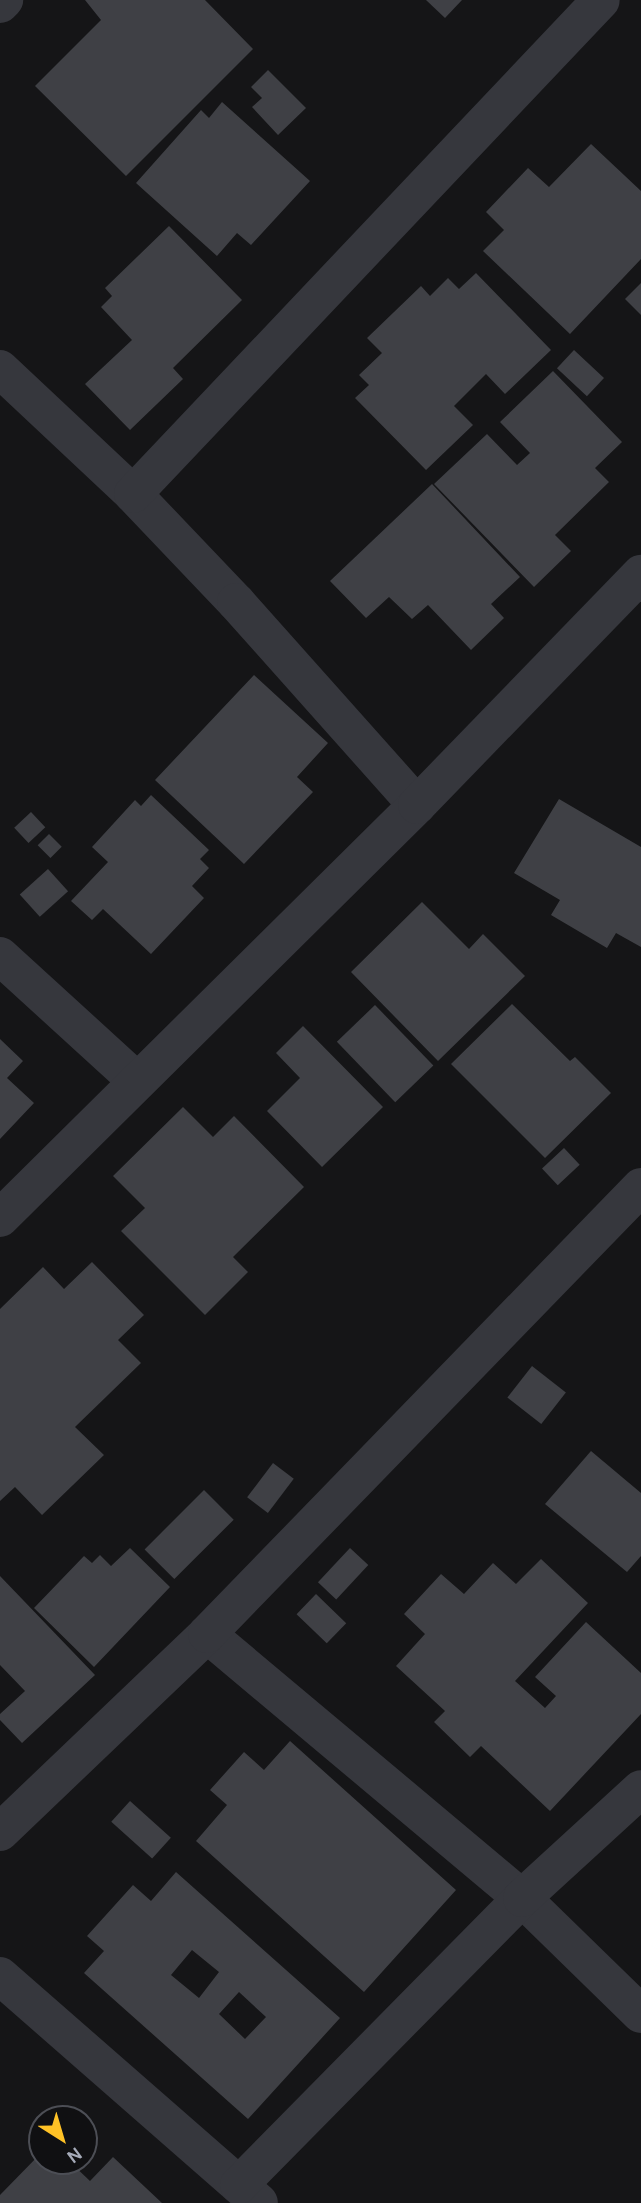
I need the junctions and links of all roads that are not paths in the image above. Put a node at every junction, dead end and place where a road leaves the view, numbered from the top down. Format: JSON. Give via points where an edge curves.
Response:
{"nodes":[{"id":1,"x":4,"y":0,"type":"edge"},
{"id":2,"x":601,"y":0,"type":"edge"},
{"id":3,"x":0,"y":4,"type":"edge"},
{"id":4,"x":0,"y":369,"type":"edge"},
{"id":5,"x":133,"y":494,"type":"junction"},
{"id":6,"x":641,"y":574,"type":"edge"},
{"id":7,"x":417,"y":805,"type":"junction"},
{"id":8,"x":0,"y":956,"type":"edge"},
{"id":9,"x":137,"y":1081,"type":"junction"},
{"id":10,"x":641,"y":1187,"type":"edge"},
{"id":11,"x":0,"y":1218,"type":"edge"},
{"id":12,"x":206,"y":1634,"type":"junction"},
{"id":13,"x":641,"y":1789,"type":"edge"},
{"id":14,"x":0,"y":1832,"type":"edge"},
{"id":15,"x":522,"y":1898,"type":"junction"},
{"id":16,"x":0,"y":1976,"type":"edge"},
{"id":17,"x":641,"y":2014,"type":"edge"},
{"id":18,"x":249,"y":2194,"type":"edge"}],
"edges":[{"from":1,"to":3,"type":"street"},
{"from":2,"to":5,"type":"street"},
{"from":4,"to":5,"type":"street"},
{"from":5,"to":7,"type":"street"},
{"from":6,"to":7,"type":"street"},
{"from":7,"to":9,"type":"street"},
{"from":8,"to":9,"type":"street"},
{"from":9,"to":11,"type":"street"},
{"from":10,"to":12,"type":"street"},
{"from":12,"to":14,"type":"street"},
{"from":12,"to":15,"type":"street"},
{"from":13,"to":15,"type":"street"},
{"from":15,"to":17,"type":"street"},
{"from":15,"to":18,"type":"street"},
{"from":16,"to":18,"type":"street"}]}
